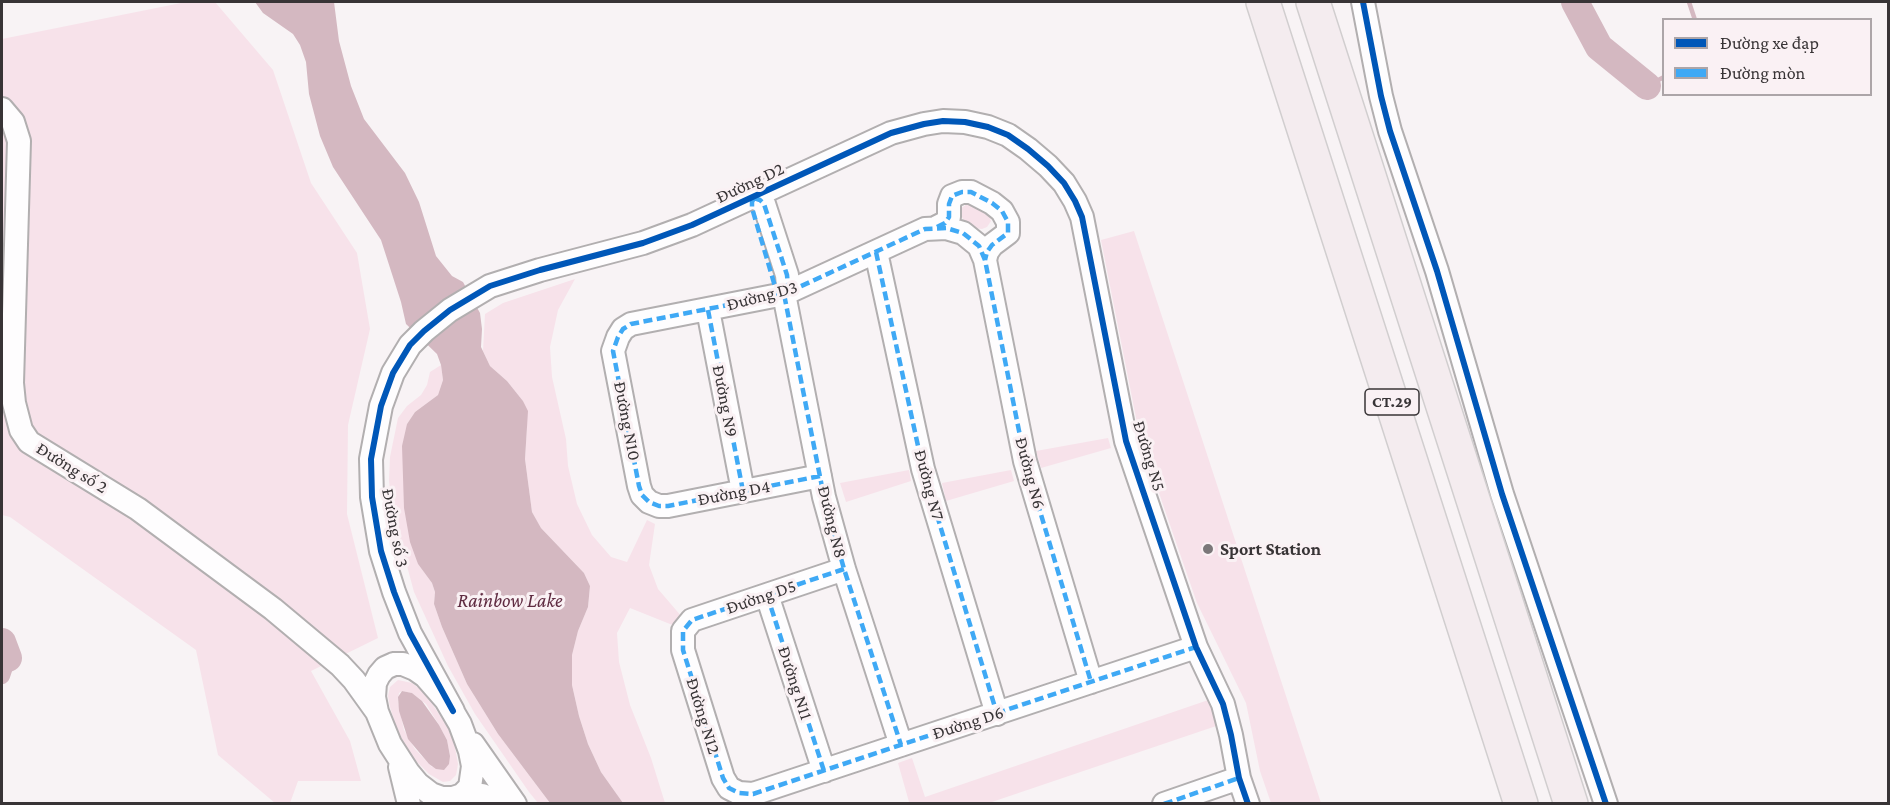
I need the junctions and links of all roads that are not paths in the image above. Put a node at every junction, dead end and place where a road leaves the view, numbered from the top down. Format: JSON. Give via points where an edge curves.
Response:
{"nodes":[{"id":1,"x":1263,"y":2,"type":"edge"},
{"id":2,"x":1312,"y":2,"type":"edge"},
{"id":3,"x":1362,"y":2,"type":"edge"},
{"id":4,"x":2,"y":110,"type":"edge"},
{"id":5,"x":1008,"y":135,"type":"joint"},
{"id":6,"x":754,"y":198,"type":"junction"},
{"id":7,"x":937,"y":227,"type":"junction"},
{"id":8,"x":876,"y":252,"type":"junction"},
{"id":9,"x":985,"y":260,"type":"junction"},
{"id":10,"x":784,"y":294,"type":"junction"},
{"id":11,"x":708,"y":310,"type":"junction"},
{"id":12,"x":618,"y":337,"type":"joint"},
{"id":13,"x":410,"y":345,"type":"joint"},
{"id":14,"x":820,"y":476,"type":"junction"},
{"id":15,"x":743,"y":491,"type":"junction"},
{"id":16,"x":650,"y":502,"type":"joint"},
{"id":17,"x":844,"y":568,"type":"junction"},
{"id":18,"x":394,"y":592,"type":"junction"},
{"id":19,"x":767,"y":595,"type":"junction"},
{"id":20,"x":683,"y":631,"type":"joint"},
{"id":21,"x":1196,"y":647,"type":"junction"},
{"id":22,"x":388,"y":666,"type":"junction"},
{"id":23,"x":1091,"y":682,"type":"junction"},
{"id":24,"x":377,"y":712,"type":"junction"},
{"id":25,"x":997,"y":714,"type":"junction"},
{"id":26,"x":457,"y":718,"type":"junction"},
{"id":27,"x":901,"y":745,"type":"junction"},
{"id":28,"x":397,"y":757,"type":"junction"},
{"id":29,"x":824,"y":771,"type":"junction"},
{"id":30,"x":1239,"y":778,"type":"junction"},
{"id":31,"x":740,"y":793,"type":"joint"},
{"id":32,"x":452,"y":799,"type":"edge"},
{"id":33,"x":410,"y":804,"type":"edge"},
{"id":34,"x":504,"y":804,"type":"edge"},
{"id":35,"x":515,"y":804,"type":"edge"},
{"id":36,"x":1164,"y":804,"type":"edge"},
{"id":37,"x":1248,"y":804,"type":"edge"},
{"id":38,"x":1521,"y":804,"type":"edge"},
{"id":39,"x":1571,"y":804,"type":"edge"},
{"id":40,"x":1606,"y":804,"type":"edge"}],
"edges":[{"from":1,"to":38,"type":"highway","number":"CT.29"},
{"from":2,"to":39,"type":"highway","number":"CT.29"},
{"from":3,"to":40,"type":"street","via":[[1390,131],[1437,271],[1502,494]]},
{"from":4,"to":24,"type":"street","name":"Đường số 2","via":[[13,122],[19,141],[12,383],[21,430],[29,442],[138,509],[273,609],[340,665]]},
{"from":5,"to":6,"type":"street","name":"Đường D2","via":[[965,122],[924,124],[876,140]]},
{"from":5,"to":21,"type":"street","name":"Đường N5","via":[[1048,166],[1070,192],[1082,217],[1126,441]]},
{"from":6,"to":10,"type":"street","name":"Đường N8","via":[[764,204],[787,276]]},
{"from":6,"to":13,"type":"street","name":"Đường D2","via":[[643,243],[481,290],[456,305]]},
{"from":7,"to":8,"type":"street","name":"Đường D3"},
{"from":7,"to":9,"type":"street","name":"Đường N6","via":[[971,238]]},
{"from":7,"to":9,"type":"street","via":[[949,217],[952,196],[971,192],[992,203],[1005,216],[1008,232],[992,245]]},
{"from":8,"to":10,"type":"street","name":"Đường D3"},
{"from":8,"to":25,"type":"street","name":"Đường N7","via":[[923,469]]},
{"from":9,"to":23,"type":"street","name":"Đường N6","via":[[1024,461]]},
{"from":10,"to":11,"type":"street","name":"Đường D3"},
{"from":10,"to":14,"type":"street","name":"Đường N8"},
{"from":11,"to":12,"type":"street","name":"Đường D3","via":[[631,324]]},
{"from":11,"to":15,"type":"street","name":"Đường N9"},
{"from":12,"to":16,"type":"street","name":"Đường N10","via":[[613,351],[639,486]]},
{"from":13,"to":18,"type":"street","name":"Đường số 3","via":[[386,387],[372,459],[374,517]]},
{"from":14,"to":15,"type":"street","name":"Đường D4"},
{"from":14,"to":17,"type":"street","name":"Đường N8"},
{"from":15,"to":16,"type":"street","name":"Đường D4","via":[[668,506]]},
{"from":17,"to":19,"type":"street","name":"Đường D5"},
{"from":17,"to":27,"type":"street","name":"Đường N8"},
{"from":18,"to":22,"type":"street","via":[[402,641],[398,655]]},
{"from":18,"to":26,"type":"street","name":"Đường số 3","via":[[410,633]]},
{"from":19,"to":20,"type":"street","name":"Đường D5","via":[[692,620]]},
{"from":19,"to":29,"type":"street","name":"Đường N11"},
{"from":20,"to":31,"type":"street","name":"Đường N12","via":[[683,650],[723,778],[729,788]]},
{"from":21,"to":23,"type":"street","name":"Đường D6"},
{"from":21,"to":30,"type":"street","name":"Đường N5","via":[[1223,704]]},
{"from":22,"to":24,"type":"street","via":[[375,683]]},
{"from":22,"to":26,"type":"street","via":[[403,664],[415,669],[434,686]]},
{"from":23,"to":25,"type":"street","name":"Đường D6"},
{"from":24,"to":28,"type":"street"},
{"from":25,"to":27,"type":"street","name":"Đường D6"},
{"from":26,"to":32,"type":"street","via":[[473,766],[470,787]]},
{"from":26,"to":35,"type":"street","name":"Đường số 3"},
{"from":27,"to":29,"type":"street","name":"Đường D6"},
{"from":28,"to":32,"type":"street","via":[[431,794]]},
{"from":28,"to":33,"type":"street"},
{"from":29,"to":31,"type":"street","name":"Đường D6","via":[[753,794]]},
{"from":30,"to":36,"type":"street"},
{"from":30,"to":37,"type":"street","name":"Đường N5"},
{"from":32,"to":34,"type":"street","via":[[482,795]]}]}
